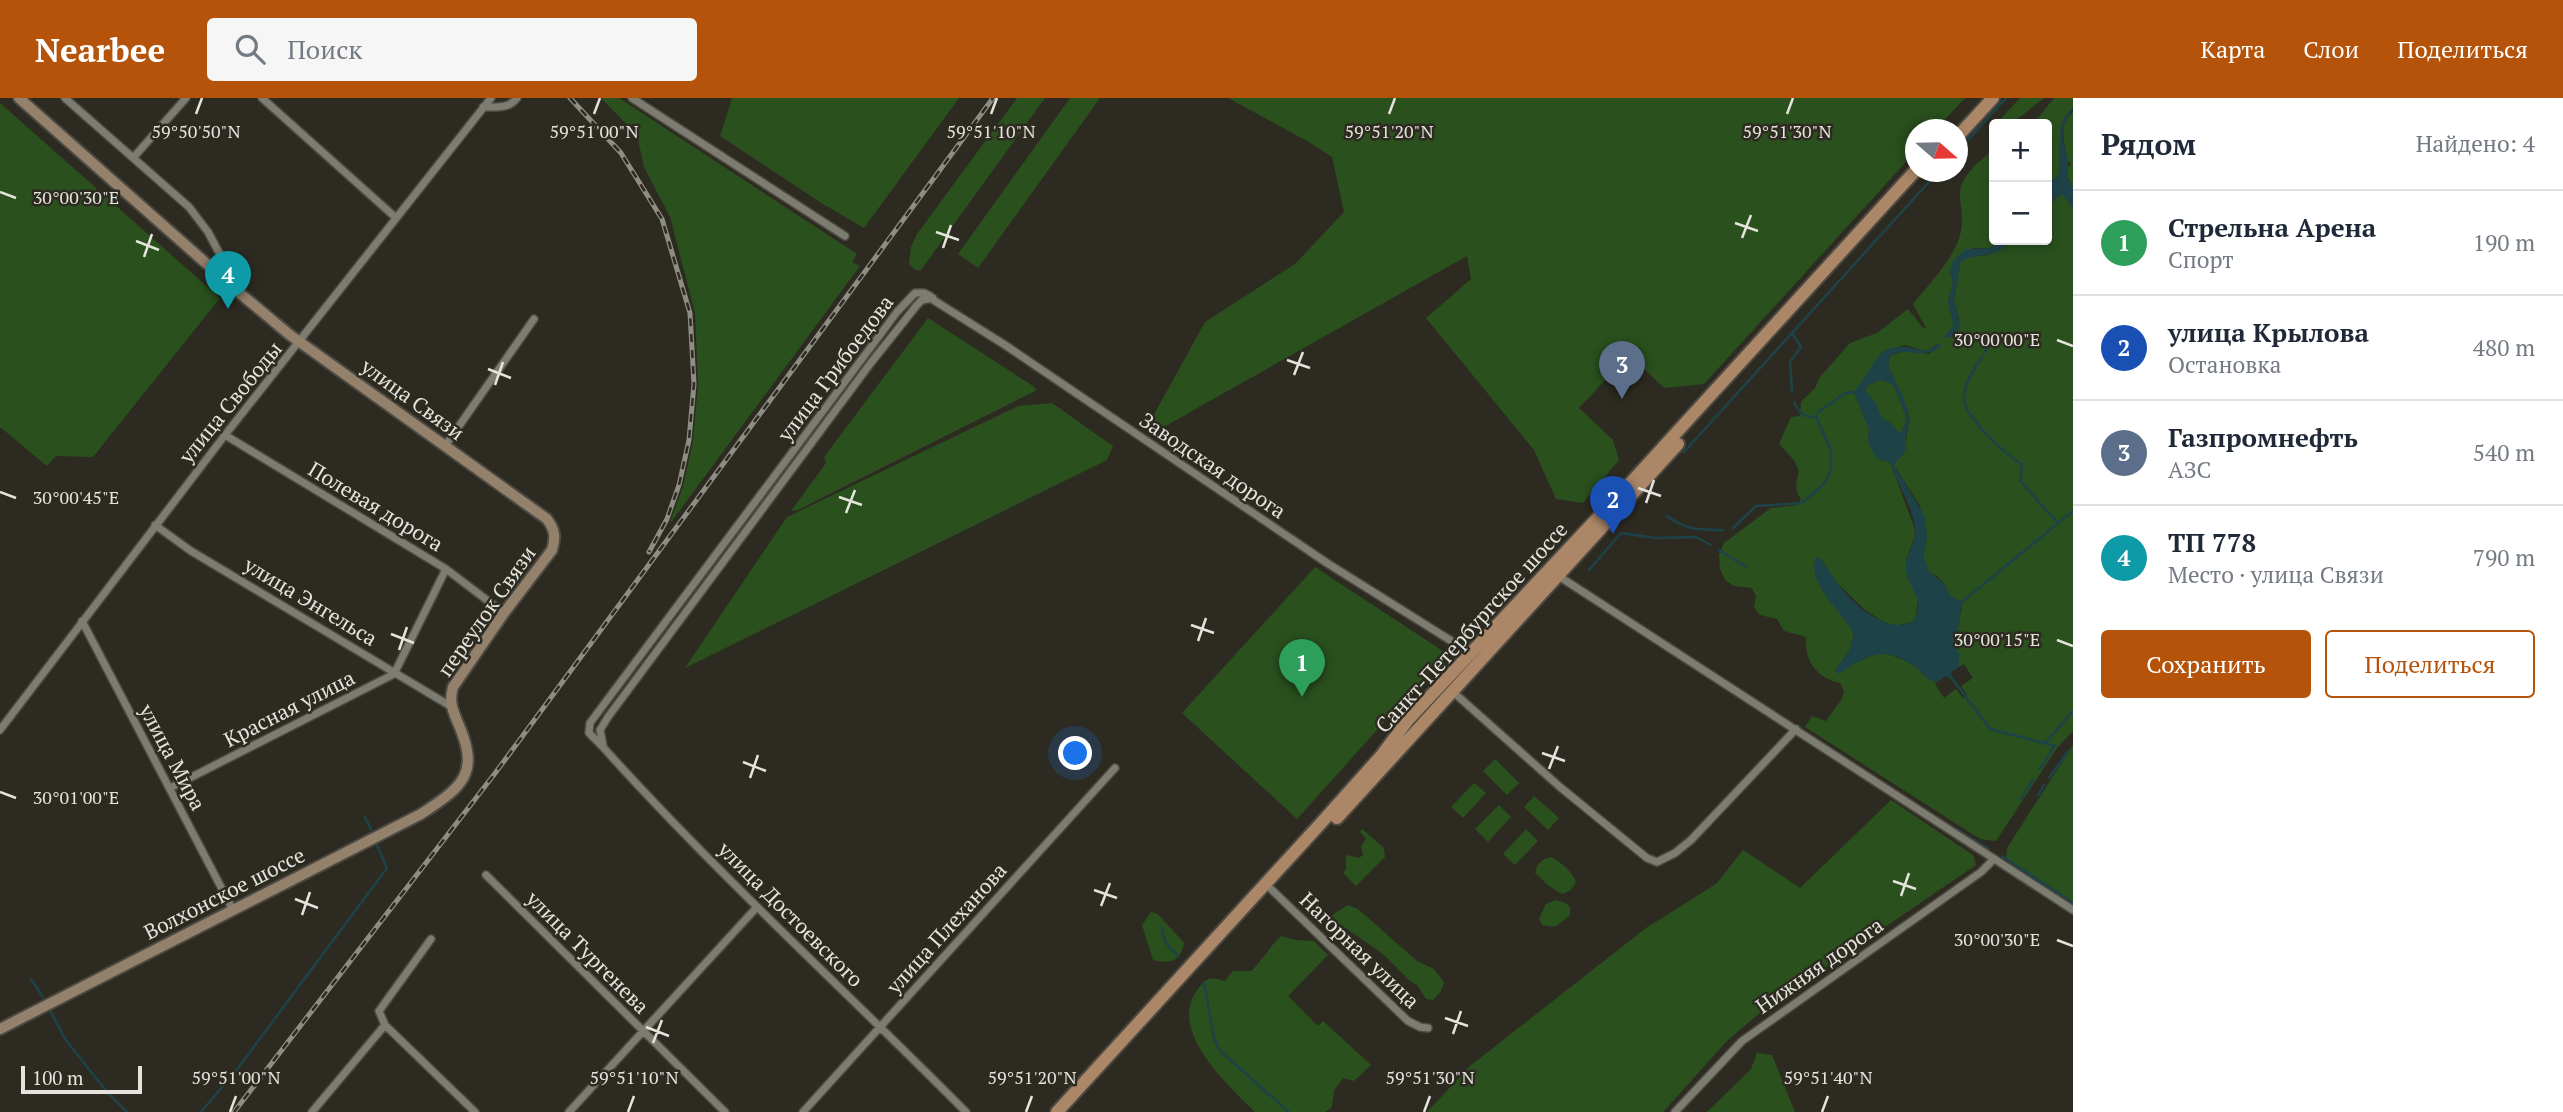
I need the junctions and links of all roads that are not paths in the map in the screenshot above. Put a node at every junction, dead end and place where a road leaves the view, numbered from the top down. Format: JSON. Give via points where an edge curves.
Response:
{"nodes":[{"id":1,"x":19,"y":98,"type":"edge"},
{"id":2,"x":65,"y":98,"type":"edge"},
{"id":3,"x":186,"y":98,"type":"edge"},
{"id":4,"x":262,"y":98,"type":"edge"},
{"id":5,"x":491,"y":98,"type":"edge"},
{"id":6,"x":517,"y":98,"type":"edge"},
{"id":7,"x":632,"y":98,"type":"edge"},
{"id":8,"x":1981,"y":98,"type":"edge"},
{"id":9,"x":1993,"y":98,"type":"edge"},
{"id":10,"x":484,"y":107,"type":"junction"},
{"id":11,"x":1962,"y":119,"type":"edge"},
{"id":12,"x":1968,"y":125,"type":"edge"},
{"id":13,"x":133,"y":158,"type":"junction"},
{"id":14,"x":1905,"y":182,"type":"edge"},
{"id":15,"x":1916,"y":182,"type":"edge"},
{"id":16,"x":395,"y":217,"type":"junction"},
{"id":17,"x":845,"y":236,"type":"dead end"},
{"id":18,"x":242,"y":295,"type":"junction"},
{"id":19,"x":930,"y":297,"type":"joint"},
{"id":20,"x":534,"y":319,"type":"dead end"},
{"id":21,"x":300,"y":342,"type":"junction"},
{"id":22,"x":225,"y":435,"type":"junction"},
{"id":23,"x":445,"y":446,"type":"junction"},
{"id":24,"x":155,"y":525,"type":"junction"},
{"id":25,"x":556,"y":538,"type":"joint"},
{"id":26,"x":446,"y":569,"type":"junction"},
{"id":27,"x":1554,"y":573,"type":"junction"},
{"id":28,"x":504,"y":613,"type":"junction"},
{"id":29,"x":82,"y":621,"type":"junction"},
{"id":30,"x":1474,"y":659,"type":"junction"},
{"id":31,"x":394,"y":674,"type":"junction"},
{"id":32,"x":1452,"y":691,"type":"junction"},
{"id":33,"x":452,"y":707,"type":"junction"},
{"id":34,"x":1796,"y":729,"type":"junction"},
{"id":35,"x":0,"y":730,"type":"edge"},
{"id":36,"x":594,"y":737,"type":"dead end"},
{"id":37,"x":603,"y":747,"type":"junction"},
{"id":38,"x":1115,"y":768,"type":"dead end"},
{"id":39,"x":170,"y":788,"type":"junction"},
{"id":40,"x":1994,"y":859,"type":"junction"},
{"id":41,"x":486,"y":875,"type":"dead end"},
{"id":42,"x":1271,"y":889,"type":"junction"},
{"id":43,"x":757,"y":907,"type":"junction"},
{"id":44,"x":233,"y":910,"type":"junction"},
{"id":45,"x":2073,"y":910,"type":"edge"},
{"id":46,"x":431,"y":939,"type":"dead end"},
{"id":47,"x":385,"y":1025,"type":"junction"},
{"id":48,"x":881,"y":1026,"type":"junction"},
{"id":49,"x":1428,"y":1028,"type":"dead end"},
{"id":50,"x":0,"y":1030,"type":"edge"},
{"id":51,"x":642,"y":1030,"type":"junction"},
{"id":52,"x":312,"y":1112,"type":"edge"},
{"id":53,"x":475,"y":1112,"type":"edge"},
{"id":54,"x":569,"y":1112,"type":"edge"},
{"id":55,"x":725,"y":1112,"type":"edge"},
{"id":56,"x":803,"y":1112,"type":"edge"},
{"id":57,"x":966,"y":1112,"type":"edge"},
{"id":58,"x":1056,"y":1112,"type":"edge"},
{"id":59,"x":1068,"y":1112,"type":"edge"},
{"id":60,"x":1675,"y":1112,"type":"edge"}],
"edges":[{"from":1,"to":18,"type":"street","name":"улица Связи"},
{"from":2,"to":13,"type":"street","name":"улица Связи"},
{"from":3,"to":13,"type":"street"},
{"from":4,"to":16,"type":"street"},
{"from":5,"to":10,"type":"street","name":"улица Свободы"},
{"from":6,"to":10,"type":"street","via":[[513,104]]},
{"from":7,"to":17,"type":"street"},
{"from":8,"to":11,"type":"main road"},
{"from":9,"to":12,"type":"main road"},
{"from":10,"to":16,"type":"street","name":"улица Свободы"},
{"from":13,"to":18,"type":"street","name":"улица Связи","via":[[189,207]]},
{"from":14,"to":27,"type":"main road","name":"Санкт-Петербургское шоссе"},
{"from":15,"to":27,"type":"main road","name":"Санкт-Петербургское шоссе"},
{"from":16,"to":21,"type":"street","name":"улица Свободы"},
{"from":18,"to":21,"type":"street","name":"улица Связи"},
{"from":19,"to":30,"type":"street","name":"Заводская дорога"},
{"from":19,"to":37,"type":"street","name":"улица Грибоедова","via":[[917,305],[870,364],[608,717],[600,730]]},
{"from":20,"to":23,"type":"street"},
{"from":21,"to":22,"type":"street","name":"улица Свободы"},
{"from":21,"to":23,"type":"street","name":"улица Связи"},
{"from":22,"to":24,"type":"street","name":"улица Свободы"},
{"from":22,"to":26,"type":"street","name":"Полевая дорога"},
{"from":23,"to":25,"type":"street","name":"улица Связи","via":[[547,519]]},
{"from":24,"to":29,"type":"street","name":"улица Свободы"},
{"from":24,"to":31,"type":"street","name":"улица Энгельса"},
{"from":25,"to":28,"type":"street","name":"переулок Связи","via":[[552,550]]},
{"from":26,"to":28,"type":"street","name":"Полевая дорога"},
{"from":26,"to":31,"type":"street"},
{"from":27,"to":30,"type":"main road","name":"Санкт-Петербургское шоссе"},
{"from":27,"to":34,"type":"street"},
{"from":28,"to":33,"type":"street","name":"переулок Связи","via":[[460,674],[450,698]]},
{"from":29,"to":35,"type":"street","name":"улица Свободы"},
{"from":29,"to":39,"type":"street","name":"улица Мира"},
{"from":30,"to":32,"type":"main road","name":"Санкт-Петербургское шоссе"},
{"from":30,"to":58,"type":"main road","name":"Санкт-Петербургское шоссе","via":[[1408,720],[1322,822]]},
{"from":31,"to":33,"type":"street","name":"улица Энгельса"},
{"from":31,"to":39,"type":"street","name":"Красная улица"},
{"from":32,"to":34,"type":"street","via":[[1560,787],[1657,862],[1691,840]]},
{"from":32,"to":42,"type":"main road","name":"Санкт-Петербургское шоссе"},
{"from":33,"to":44,"type":"street","name":"Волхонское шоссе","via":[[470,756],[460,783],[442,801]]},
{"from":34,"to":40,"type":"street"},
{"from":36,"to":37,"type":"street","name":"улица Достоевского"},
{"from":37,"to":43,"type":"street","name":"улица Достоевского"},
{"from":38,"to":48,"type":"street","name":"улица Плеханова"},
{"from":39,"to":44,"type":"street","name":"улица Мира"},
{"from":40,"to":45,"type":"street"},
{"from":40,"to":60,"type":"street","name":"Нижняя дорога","via":[[1742,1041]]},
{"from":41,"to":51,"type":"street","name":"улица Тургенева"},
{"from":42,"to":49,"type":"street","name":"Нагорная улица","via":[[1408,1021]]},
{"from":42,"to":59,"type":"main road","name":"Санкт-Петербургское шоссе"},
{"from":43,"to":48,"type":"street","name":"улица Достоевского"},
{"from":43,"to":51,"type":"street"},
{"from":44,"to":50,"type":"street","name":"Волхонское шоссе"},
{"from":46,"to":47,"type":"street","via":[[379,1010]]},
{"from":47,"to":52,"type":"street"},
{"from":47,"to":53,"type":"street"},
{"from":48,"to":56,"type":"street","name":"улица Плеханова"},
{"from":48,"to":57,"type":"street","name":"улица Достоевского"},
{"from":51,"to":54,"type":"street"},
{"from":51,"to":55,"type":"street","name":"улица Тургенева"}]}
